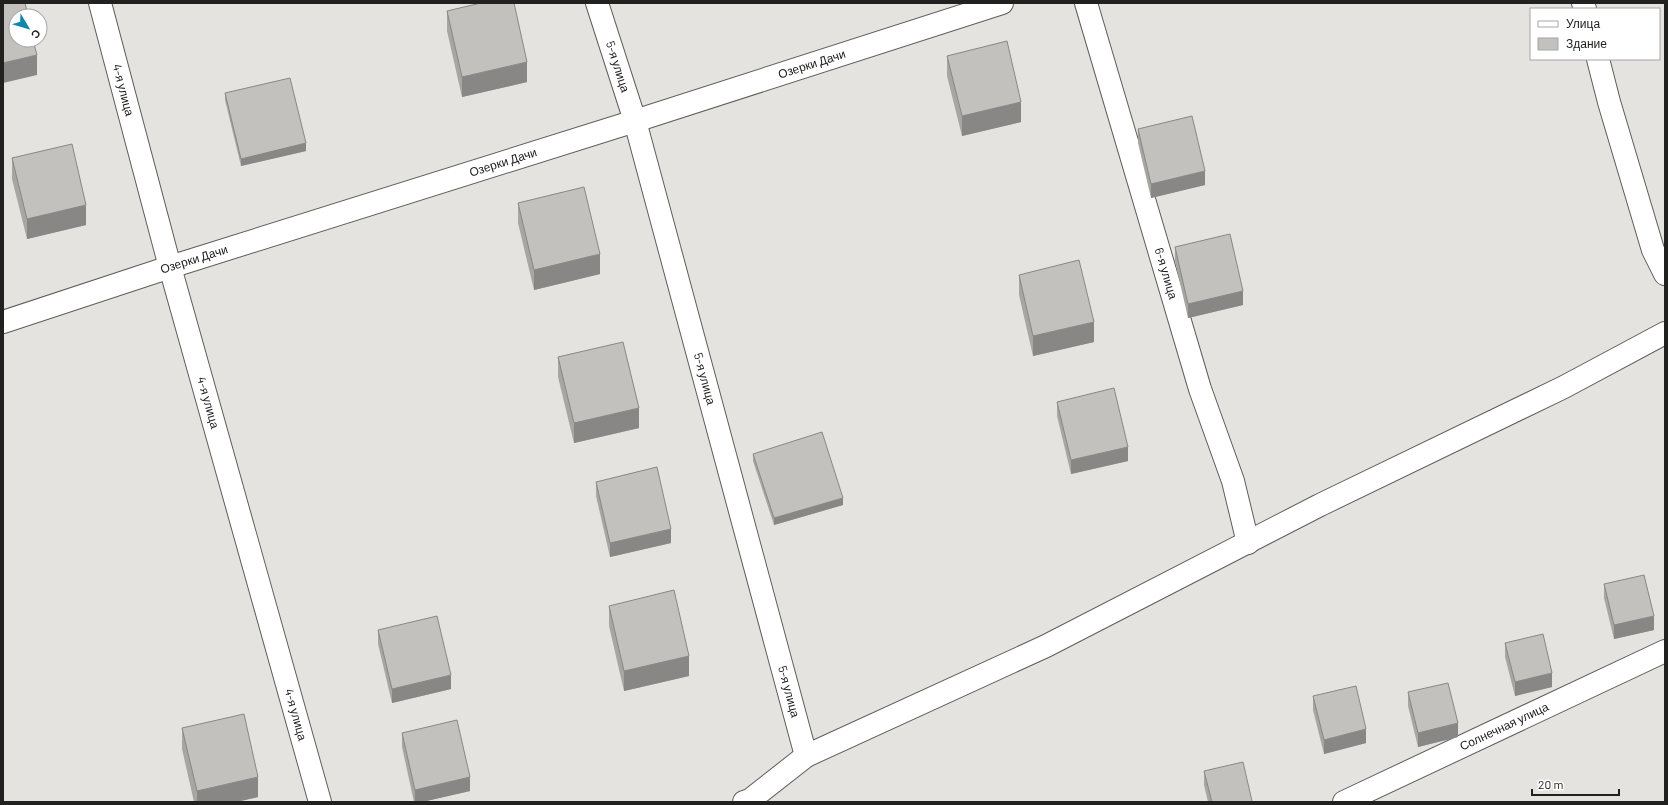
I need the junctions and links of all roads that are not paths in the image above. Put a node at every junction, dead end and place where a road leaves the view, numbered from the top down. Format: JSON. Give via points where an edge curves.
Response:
{"nodes":[{"id":1,"x":100,"y":3,"type":"edge"},
{"id":2,"x":597,"y":3,"type":"edge"},
{"id":3,"x":1002,"y":3,"type":"edge"},
{"id":4,"x":1086,"y":3,"type":"edge"},
{"id":5,"x":1598,"y":60,"type":"edge"},
{"id":6,"x":635,"y":122,"type":"junction"},
{"id":7,"x":170,"y":267,"type":"junction"},
{"id":8,"x":1665,"y":274,"type":"edge"},
{"id":9,"x":3,"y":322,"type":"edge"},
{"id":10,"x":1665,"y":333,"type":"edge"},
{"id":11,"x":1248,"y":543,"type":"junction"},
{"id":12,"x":1665,"y":651,"type":"edge"},
{"id":13,"x":806,"y":756,"type":"junction"},
{"id":14,"x":320,"y":802,"type":"edge"},
{"id":15,"x":744,"y":802,"type":"edge"},
{"id":16,"x":1344,"y":802,"type":"edge"}],
"edges":[{"from":1,"to":7,"type":"street","name":"4-я улица"},
{"from":2,"to":6,"type":"street","name":"5-я улица"},
{"from":3,"to":6,"type":"street","name":"Озерки Дачи"},
{"from":4,"to":11,"type":"street","name":"6-я улица","via":[[1200,389],[1233,481]]},
{"from":5,"to":8,"type":"street","via":[[1654,250]]},
{"from":6,"to":7,"type":"street","name":"Озерки Дачи"},
{"from":6,"to":13,"type":"street","name":"5-я улица"},
{"from":7,"to":9,"type":"street","name":"Озерки Дачи"},
{"from":7,"to":14,"type":"street","name":"4-я улица"},
{"from":10,"to":11,"type":"street","via":[[1564,387],[1320,505]]},
{"from":11,"to":13,"type":"street","via":[[1046,646]]},
{"from":12,"to":16,"type":"street","name":"Солнечная улица"},
{"from":13,"to":15,"type":"street"}]}
